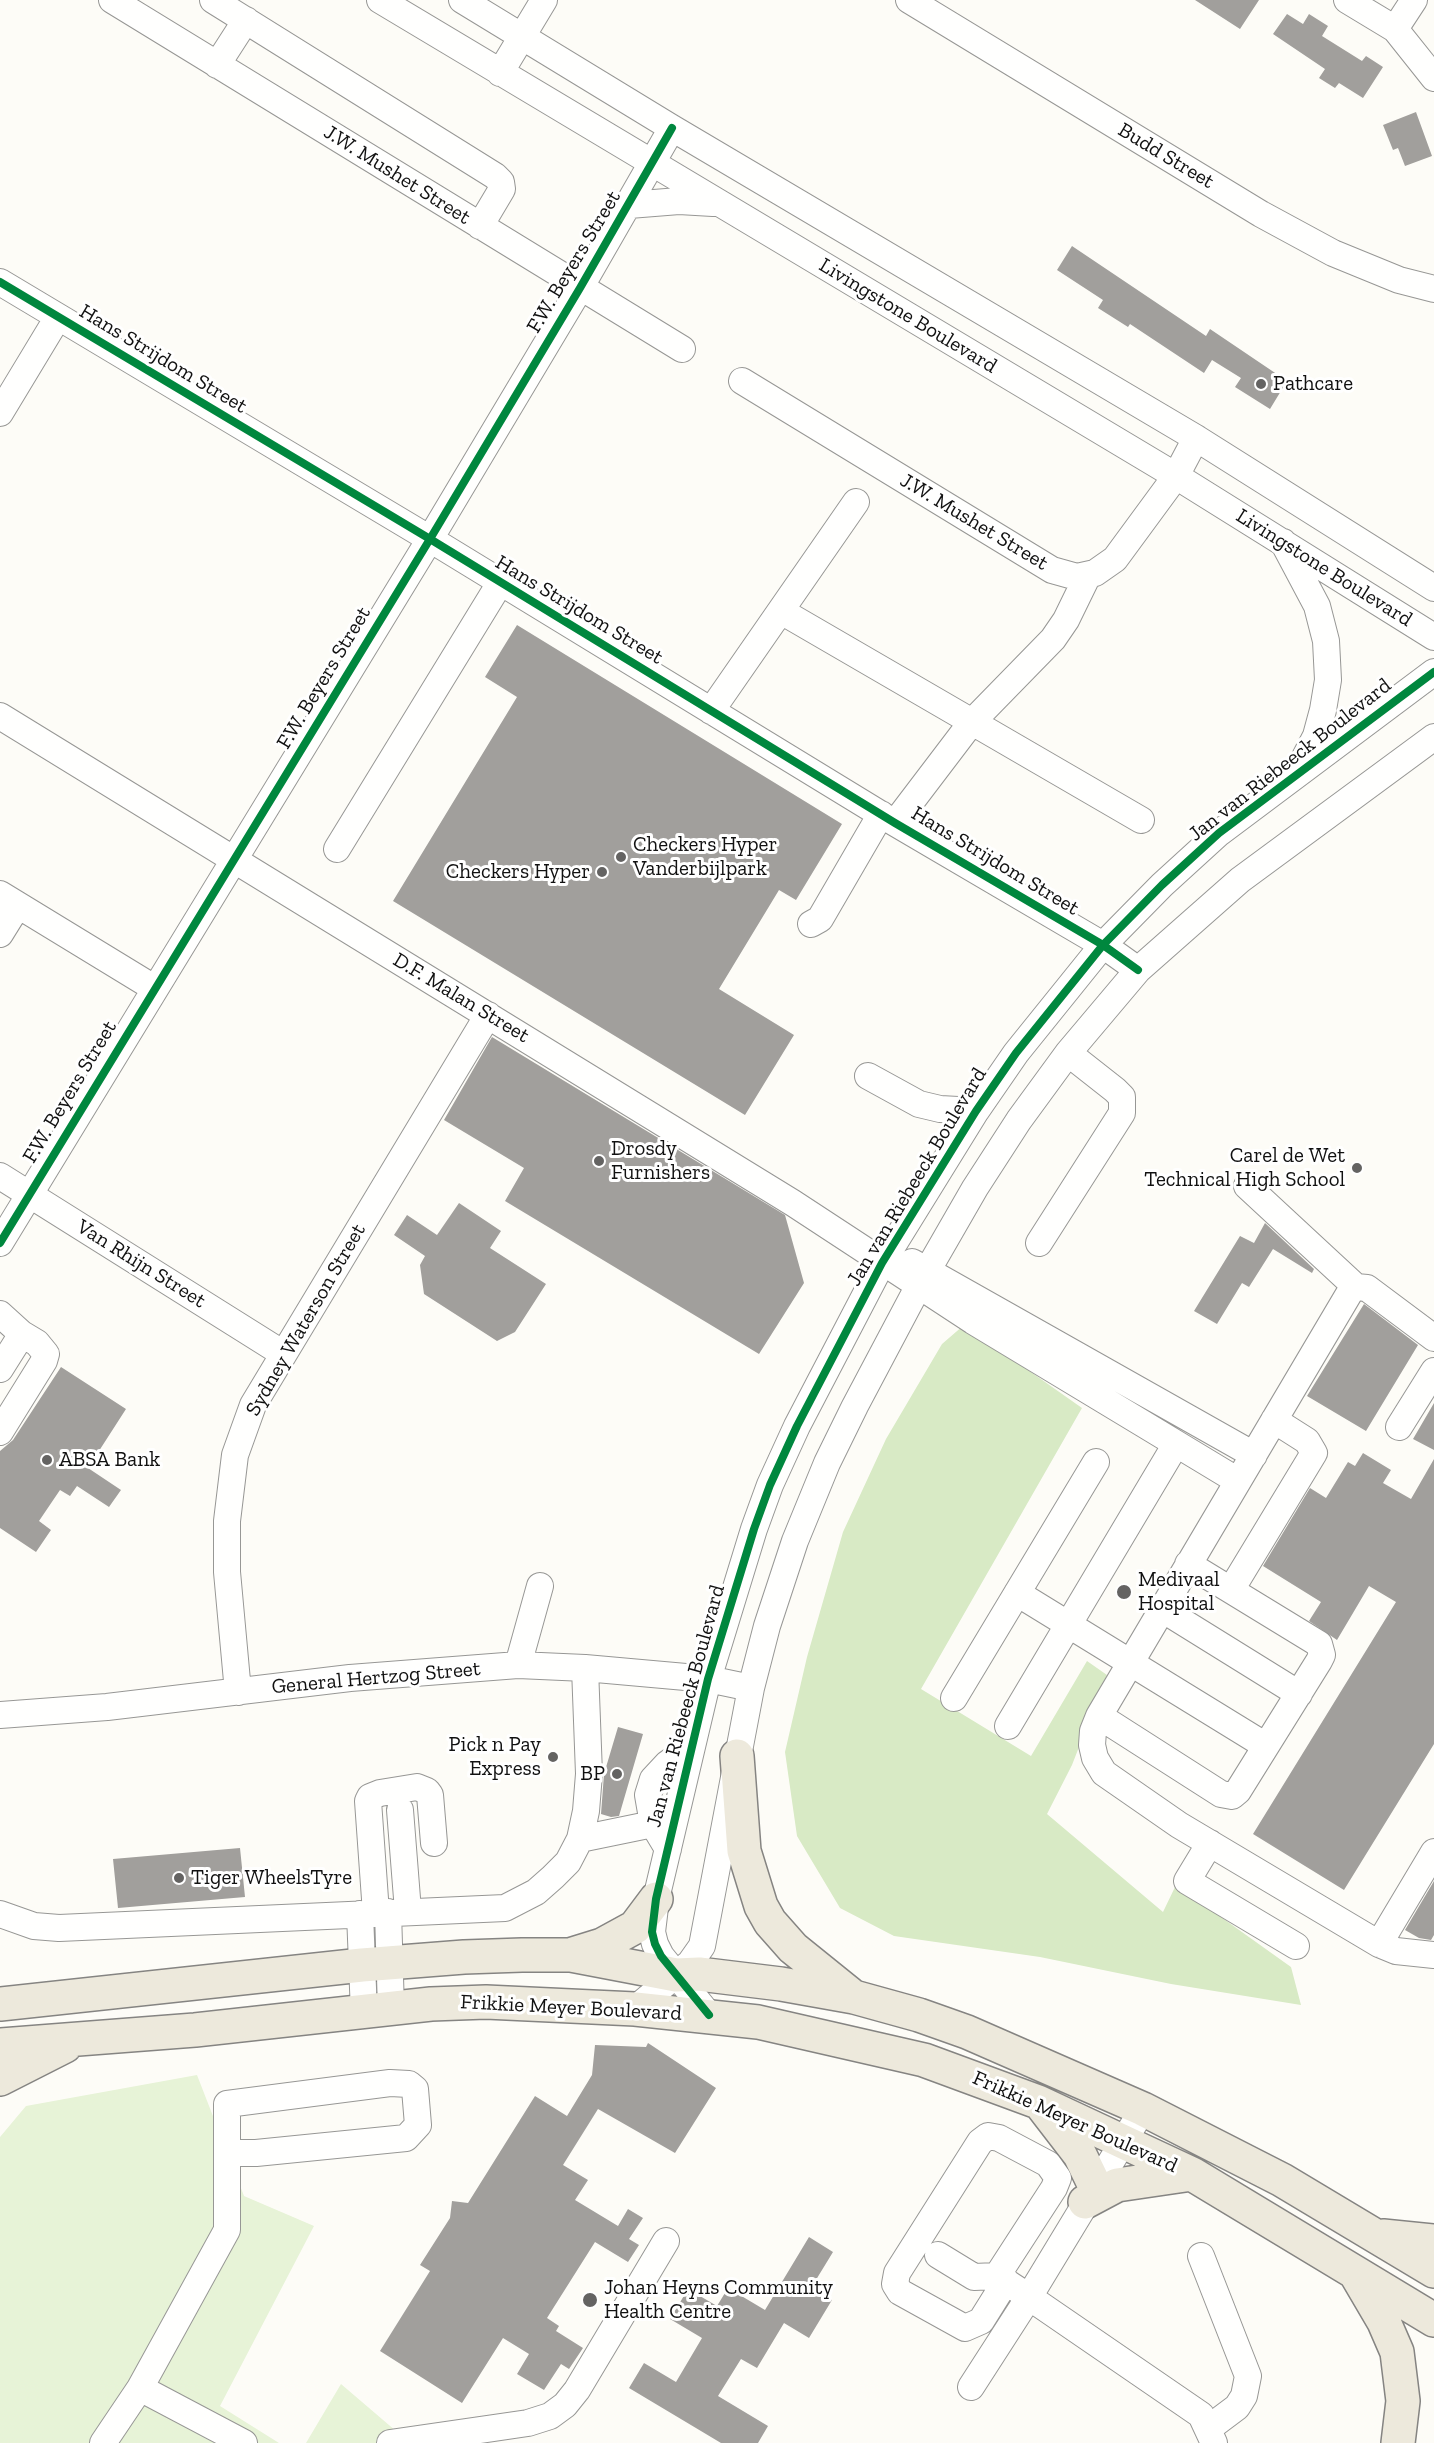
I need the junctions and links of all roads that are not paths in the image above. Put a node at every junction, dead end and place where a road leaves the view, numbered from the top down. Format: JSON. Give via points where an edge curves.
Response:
{"nodes":[{"id":1,"x":112,"y":0,"type":"edge"},
{"id":2,"x":213,"y":0,"type":"edge"},
{"id":3,"x":380,"y":0,"type":"edge"},
{"id":4,"x":462,"y":0,"type":"edge"},
{"id":5,"x":544,"y":0,"type":"edge"},
{"id":6,"x":909,"y":0,"type":"edge"},
{"id":7,"x":1347,"y":0,"type":"edge"},
{"id":8,"x":1414,"y":0,"type":"edge"},
{"id":9,"x":246,"y":20,"type":"junction"},
{"id":10,"x":1395,"y":29,"type":"junction"},
{"id":11,"x":522,"y":37,"type":"junction"},
{"id":12,"x":217,"y":64,"type":"junction"},
{"id":13,"x":500,"y":73,"type":"junction"},
{"id":14,"x":1434,"y":78,"type":"edge"},
{"id":15,"x":672,"y":128,"type":"junction"},
{"id":16,"x":652,"y":165,"type":"junction"},
{"id":17,"x":719,"y":204,"type":"junction"},
{"id":18,"x":629,"y":205,"type":"junction"},
{"id":19,"x":480,"y":226,"type":"junction"},
{"id":20,"x":0,"y":282,"type":"edge"},
{"id":21,"x":580,"y":288,"type":"junction"},
{"id":22,"x":1434,"y":289,"type":"edge"},
{"id":23,"x":58,"y":317,"type":"junction"},
{"id":24,"x":682,"y":350,"type":"dead end"},
{"id":25,"x":742,"y":381,"type":"dead end"},
{"id":26,"x":0,"y":413,"type":"edge"},
{"id":27,"x":1196,"y":438,"type":"junction"},
{"id":28,"x":1176,"y":477,"type":"junction"},
{"id":29,"x":856,"y":502,"type":"dead end"},
{"id":30,"x":430,"y":539,"type":"junction"},
{"id":31,"x":1283,"y":541,"type":"junction"},
{"id":32,"x":1087,"y":577,"type":"junction"},
{"id":33,"x":500,"y":583,"type":"junction"},
{"id":34,"x":1434,"y":588,"type":"edge"},
{"id":35,"x":781,"y":611,"type":"junction"},
{"id":36,"x":1434,"y":637,"type":"edge"},
{"id":37,"x":1434,"y":672,"type":"edge"},
{"id":38,"x":711,"y":711,"type":"junction"},
{"id":39,"x":0,"y":717,"type":"edge"},
{"id":40,"x":971,"y":723,"type":"junction"},
{"id":41,"x":1434,"y":737,"type":"edge"},
{"id":42,"x":1297,"y":773,"type":"junction"},
{"id":43,"x":888,"y":819,"type":"junction"},
{"id":44,"x":1141,"y":820,"type":"dead end"},
{"id":45,"x":337,"y":849,"type":"dead end"},
{"id":46,"x":235,"y":861,"type":"junction"},
{"id":47,"x":9,"y":900,"type":"edge"},
{"id":48,"x":811,"y":924,"type":"dead end"},
{"id":49,"x":0,"y":934,"type":"edge"},
{"id":50,"x":1103,"y":945,"type":"junction"},
{"id":51,"x":1138,"y":969,"type":"junction"},
{"id":52,"x":154,"y":988,"type":"junction"},
{"id":53,"x":488,"y":1015,"type":"junction"},
{"id":54,"x":1068,"y":1053,"type":"junction"},
{"id":55,"x":868,"y":1076,"type":"dead end"},
{"id":56,"x":919,"y":1104,"type":"junction"},
{"id":57,"x":976,"y":1111,"type":"junction"},
{"id":58,"x":950,"y":1153,"type":"junction"},
{"id":59,"x":0,"y":1176,"type":"edge"},
{"id":60,"x":1247,"y":1186,"type":"dead end"},
{"id":61,"x":29,"y":1193,"type":"junction"},
{"id":62,"x":0,"y":1243,"type":"edge"},
{"id":63,"x":1039,"y":1243,"type":"dead end"},
{"id":64,"x":887,"y":1256,"type":"junction"},
{"id":65,"x":922,"y":1279,"type":"junction"},
{"id":66,"x":1356,"y":1287,"type":"junction"},
{"id":67,"x":0,"y":1314,"type":"edge"},
{"id":68,"x":22,"y":1334,"type":"junction"},
{"id":69,"x":1434,"y":1338,"type":"edge"},
{"id":70,"x":282,"y":1353,"type":"junction"},
{"id":71,"x":0,"y":1369,"type":"edge"},
{"id":72,"x":1434,"y":1371,"type":"edge"},
{"id":73,"x":1274,"y":1420,"type":"junction"},
{"id":74,"x":1399,"y":1427,"type":"dead end"},
{"id":75,"x":0,"y":1432,"type":"edge"},
{"id":76,"x":1176,"y":1444,"type":"junction"},
{"id":77,"x":1254,"y":1455,"type":"junction"},
{"id":78,"x":1096,"y":1462,"type":"dead end"},
{"id":79,"x":1238,"y":1481,"type":"junction"},
{"id":80,"x":1188,"y":1564,"type":"junction"},
{"id":81,"x":540,"y":1586,"type":"dead end"},
{"id":82,"x":1231,"y":1590,"type":"junction"},
{"id":83,"x":1017,"y":1593,"type":"junction"},
{"id":84,"x":1162,"y":1609,"type":"junction"},
{"id":85,"x":1069,"y":1624,"type":"junction"},
{"id":86,"x":1131,"y":1661,"type":"junction"},
{"id":87,"x":518,"y":1665,"type":"junction"},
{"id":88,"x":585,"y":1668,"type":"junction"},
{"id":89,"x":708,"y":1679,"type":"junction"},
{"id":90,"x":751,"y":1688,"type":"junction"},
{"id":91,"x":238,"y":1692,"type":"junction"},
{"id":92,"x":1299,"y":1694,"type":"junction"},
{"id":93,"x":954,"y":1698,"type":"dead end"},
{"id":94,"x":0,"y":1714,"type":"edge"},
{"id":95,"x":1099,"y":1716,"type":"junction"},
{"id":96,"x":1008,"y":1726,"type":"dead end"},
{"id":97,"x":1266,"y":1746,"type":"junction"},
{"id":98,"x":691,"y":1747,"type":"junction"},
{"id":99,"x":737,"y":1756,"type":"junction"},
{"id":100,"x":400,"y":1810,"type":"dead end"},
{"id":101,"x":652,"y":1824,"type":"junction"},
{"id":102,"x":580,"y":1839,"type":"junction"},
{"id":103,"x":434,"y":1843,"type":"dead end"},
{"id":104,"x":1209,"y":1844,"type":"junction"},
{"id":105,"x":668,"y":1849,"type":"junction"},
{"id":106,"x":1434,"y":1852,"type":"edge"},
{"id":107,"x":656,"y":1899,"type":"junction"},
{"id":108,"x":383,"y":1912,"type":"junction"},
{"id":109,"x":0,"y":1914,"type":"edge"},
{"id":110,"x":1379,"y":1944,"type":"junction"},
{"id":111,"x":1296,"y":1946,"type":"dead end"},
{"id":112,"x":571,"y":1955,"type":"junction"},
{"id":113,"x":1434,"y":1955,"type":"edge"},
{"id":114,"x":376,"y":1964,"type":"junction"},
{"id":115,"x":676,"y":1975,"type":"junction"},
{"id":116,"x":0,"y":1978,"type":"edge"},
{"id":117,"x":854,"y":1997,"type":"junction"},
{"id":118,"x":60,"y":1999,"type":"junction"},
{"id":119,"x":0,"y":2004,"type":"edge"},
{"id":120,"x":635,"y":2009,"type":"junction"},
{"id":121,"x":378,"y":2011,"type":"junction"},
{"id":122,"x":709,"y":2015,"type":"junction"},
{"id":123,"x":86,"y":2037,"type":"junction"},
{"id":124,"x":0,"y":2045,"type":"edge"},
{"id":125,"x":0,"y":2079,"type":"edge"},
{"id":126,"x":1038,"y":2102,"type":"junction"},
{"id":127,"x":1143,"y":2109,"type":"junction"},
{"id":128,"x":1125,"y":2142,"type":"junction"},
{"id":129,"x":228,"y":2153,"type":"junction"},
{"id":130,"x":1192,"y":2174,"type":"junction"},
{"id":131,"x":1090,"y":2194,"type":"junction"},
{"id":132,"x":1376,"y":2236,"type":"junction"},
{"id":133,"x":666,"y":2241,"type":"dead end"},
{"id":134,"x":1434,"y":2241,"type":"edge"},
{"id":135,"x":938,"y":2255,"type":"dead end"},
{"id":136,"x":1201,"y":2256,"type":"dead end"},
{"id":137,"x":1434,"y":2271,"type":"edge"},
{"id":138,"x":1354,"y":2273,"type":"junction"},
{"id":139,"x":1001,"y":2279,"type":"junction"},
{"id":140,"x":1029,"y":2297,"type":"junction"},
{"id":141,"x":1434,"y":2320,"type":"edge"},
{"id":142,"x":971,"y":2387,"type":"dead end"},
{"id":143,"x":140,"y":2388,"type":"junction"},
{"id":144,"x":1212,"y":2436,"type":"edge"},
{"id":145,"x":104,"y":2443,"type":"edge"},
{"id":146,"x":244,"y":2443,"type":"edge"},
{"id":147,"x":390,"y":2443,"type":"edge"},
{"id":148,"x":1398,"y":2443,"type":"edge"}],
"edges":[{"from":1,"to":12,"type":"street","name":"J.W. Mushet Street"},
{"from":2,"to":9,"type":"street"},
{"from":3,"to":13,"type":"street","name":"Livingstone Boulevard"},
{"from":4,"to":11,"type":"street","name":"Livingstone Boulevard"},
{"from":5,"to":11,"type":"street"},
{"from":6,"to":22,"type":"street","name":"Budd Street","via":[[1271,219],[1333,253],[1399,280]]},
{"from":7,"to":10,"type":"street"},
{"from":8,"to":10,"type":"street"},
{"from":9,"to":12,"type":"street"},
{"from":9,"to":19,"type":"street","via":[[495,176],[502,189]]},
{"from":10,"to":14,"type":"street"},
{"from":11,"to":13,"type":"street"},
{"from":11,"to":15,"type":"street","name":"Livingstone Boulevard"},
{"from":12,"to":19,"type":"street","name":"J.W. Mushet Street"},
{"from":13,"to":16,"type":"street","name":"Livingstone Boulevard"},
{"from":15,"to":16,"type":"street","name":"F.W. Beyers Street"},
{"from":15,"to":27,"type":"street","name":"Livingstone Boulevard"},
{"from":16,"to":17,"type":"street","name":"Livingstone Boulevard"},
{"from":16,"to":18,"type":"street","name":"F.W. Beyers Street"},
{"from":17,"to":18,"type":"street","via":[[679,201]]},
{"from":17,"to":28,"type":"street","name":"Livingstone Boulevard"},
{"from":18,"to":21,"type":"street","name":"F.W. Beyers Street"},
{"from":19,"to":21,"type":"street","name":"J.W. Mushet Street"},
{"from":20,"to":23,"type":"street","name":"Hans Strijdom Street"},
{"from":21,"to":24,"type":"street","name":"J.W. Mushet Street"},
{"from":21,"to":30,"type":"street","name":"F.W. Beyers Street"},
{"from":23,"to":26,"type":"street"},
{"from":23,"to":30,"type":"street","name":"Hans Strijdom Street"},
{"from":25,"to":32,"type":"street","name":"J.W. Mushet Street","via":[[1052,570]]},
{"from":27,"to":28,"type":"street"},
{"from":27,"to":34,"type":"street","name":"Livingstone Boulevard"},
{"from":28,"to":31,"type":"street","name":"Livingstone Boulevard"},
{"from":28,"to":32,"type":"street","via":[[1115,559]]},
{"from":29,"to":35,"type":"street"},
{"from":30,"to":33,"type":"street","name":"Hans Strijdom Street"},
{"from":30,"to":46,"type":"street","name":"F.W. Beyers Street"},
{"from":31,"to":36,"type":"street","name":"Livingstone Boulevard"},
{"from":31,"to":42,"type":"street","via":[[1317,606],[1326,641],[1328,680],[1323,710],[1316,735]]},
{"from":32,"to":40,"type":"street","via":[[1053,639]]},
{"from":33,"to":38,"type":"street","name":"Hans Strijdom Street"},
{"from":33,"to":45,"type":"street"},
{"from":35,"to":38,"type":"street"},
{"from":35,"to":40,"type":"street"},
{"from":37,"to":42,"type":"street","name":"Jan van Riebeeck Boulevard"},
{"from":38,"to":43,"type":"street","name":"Hans Strijdom Street"},
{"from":39,"to":46,"type":"street","name":"D.F. Malan Street"},
{"from":40,"to":43,"type":"street"},
{"from":40,"to":44,"type":"street"},
{"from":41,"to":51,"type":"street","via":[[1240,880]]},
{"from":42,"to":50,"type":"street","name":"Jan van Riebeeck Boulevard","via":[[1220,833]]},
{"from":43,"to":48,"type":"street","via":[[820,920]]},
{"from":43,"to":50,"type":"street","name":"Hans Strijdom Street"},
{"from":46,"to":52,"type":"street","name":"F.W. Beyers Street"},
{"from":46,"to":53,"type":"street","name":"D.F. Malan Street"},
{"from":47,"to":49,"type":"street"},
{"from":47,"to":52,"type":"street"},
{"from":50,"to":51,"type":"street","name":"Hans Strijdom Street"},
{"from":50,"to":57,"type":"street","name":"Jan van Riebeeck Boulevard","via":[[1037,1026]]},
{"from":51,"to":54,"type":"street"},
{"from":52,"to":61,"type":"street","name":"F.W. Beyers Street"},
{"from":53,"to":64,"type":"street","name":"D.F. Malan Street","via":[[793,1203]]},
{"from":53,"to":70,"type":"street","name":"Sydney Waterson Street"},
{"from":54,"to":63,"type":"street","via":[[1122,1097],[1122,1113]]},
{"from":54,"to":65,"type":"street","via":[[1019,1120]]},
{"from":55,"to":56,"type":"street"},
{"from":56,"to":57,"type":"street"},
{"from":56,"to":58,"type":"street","via":[[934,1121]]},
{"from":57,"to":58,"type":"street","name":"Jan van Riebeeck Boulevard"},
{"from":58,"to":64,"type":"street","name":"Jan van Riebeeck Boulevard"},
{"from":59,"to":61,"type":"street","name":"Van Rhijn Street"},
{"from":60,"to":66,"type":"street"},
{"from":61,"to":62,"type":"street","name":"F.W. Beyers Street"},
{"from":61,"to":70,"type":"street","name":"Van Rhijn Street"},
{"from":64,"to":65,"type":"street","name":"D.F. Malan Street"},
{"from":64,"to":89,"type":"street","name":"Jan van Riebeeck Boulevard","via":[[770,1485]]},
{"from":65,"to":76,"type":"street"},
{"from":65,"to":77,"type":"street"},
{"from":65,"to":90,"type":"street","via":[[822,1474],[795,1541]]},
{"from":66,"to":69,"type":"street","via":[[1375,1293]]},
{"from":66,"to":73,"type":"street"},
{"from":67,"to":68,"type":"street"},
{"from":68,"to":71,"type":"street"},
{"from":68,"to":75,"type":"street","via":[[46,1354]]},
{"from":70,"to":91,"type":"street","name":"Sydney Waterson Street","via":[[253,1405],[235,1455],[230,1491],[227,1572]]},
{"from":72,"to":74,"type":"street"},
{"from":73,"to":77,"type":"street"},
{"from":73,"to":82,"type":"street","via":[[1307,1441],[1314,1453]]},
{"from":76,"to":79,"type":"street"},
{"from":76,"to":85,"type":"street"},
{"from":77,"to":79,"type":"street"},
{"from":78,"to":83,"type":"street"},
{"from":79,"to":80,"type":"street"},
{"from":80,"to":82,"type":"street"},
{"from":80,"to":84,"type":"street"},
{"from":81,"to":87,"type":"street"},
{"from":82,"to":92,"type":"street","via":[[1319,1644],[1319,1661]]},
{"from":83,"to":85,"type":"street"},
{"from":83,"to":93,"type":"street"},
{"from":84,"to":86,"type":"street"},
{"from":84,"to":92,"type":"street"},
{"from":85,"to":86,"type":"street"},
{"from":85,"to":96,"type":"street"},
{"from":86,"to":95,"type":"street"},
{"from":86,"to":97,"type":"street"},
{"from":87,"to":88,"type":"street","name":"General Hertzog Street"},
{"from":87,"to":91,"type":"street","name":"General Hertzog Street","via":[[350,1677]]},
{"from":88,"to":89,"type":"street","name":"General Hertzog Street"},
{"from":88,"to":102,"type":"street","via":[[589,1774]]},
{"from":89,"to":90,"type":"street","name":"General Hertzog Street"},
{"from":89,"to":98,"type":"street","name":"Jan van Riebeeck Boulevard"},
{"from":90,"to":99,"type":"street"},
{"from":91,"to":94,"type":"street","name":"General Hertzog Street"},
{"from":92,"to":97,"type":"street"},
{"from":95,"to":97,"type":"street","via":[[1227,1796],[1238,1791]]},
{"from":95,"to":104,"type":"street","via":[[1092,1745],[1104,1773]]},
{"from":98,"to":101,"type":"street","via":[[653,1779],[648,1795]]},
{"from":98,"to":105,"type":"street","name":"Jan van Riebeeck Boulevard"},
{"from":99,"to":115,"type":"street","via":[[706,1931],[697,1954]]},
{"from":99,"to":117,"type":"main road","via":[[744,1851],[761,1906],[793,1948]]},
{"from":100,"to":108,"type":"street"},
{"from":101,"to":102,"type":"street"},
{"from":101,"to":105,"type":"street"},
{"from":102,"to":108,"type":"street","via":[[568,1862],[553,1877],[536,1892],[505,1908]]},
{"from":103,"to":108,"type":"street","via":[[427,1791],[417,1787],[370,1797]]},
{"from":104,"to":110,"type":"street"},
{"from":104,"to":111,"type":"street","via":[[1187,1881]]},
{"from":105,"to":107,"type":"street","name":"Jan van Riebeeck Boulevard"},
{"from":106,"to":110,"type":"street"},
{"from":107,"to":112,"type":"main road","via":[[636,1927],[602,1945]]},
{"from":107,"to":115,"type":"street","name":"Jan van Riebeeck Boulevard","via":[[652,1932],[655,1944]]},
{"from":108,"to":109,"type":"street","via":[[59,1928],[34,1926]]},
{"from":108,"to":114,"type":"street"},
{"from":110,"to":113,"type":"street","via":[[1396,1952]]},
{"from":112,"to":114,"type":"main road","name":"Frikkie Meyer Boulevard"},
{"from":112,"to":115,"type":"main road","name":"Frikkie Meyer Boulevard"},
{"from":114,"to":118,"type":"main road","name":"Frikkie Meyer Boulevard"},
{"from":114,"to":121,"type":"street"},
{"from":115,"to":117,"type":"main road","name":"Frikkie Meyer Boulevard","via":[[782,1984]]},
{"from":115,"to":120,"type":"street"},
{"from":115,"to":122,"type":"street","name":"Jan van Riebeeck Boulevard"},
{"from":116,"to":118,"type":"main road"},
{"from":117,"to":127,"type":"main road","name":"Frikkie Meyer Boulevard","via":[[967,2032]]},
{"from":118,"to":119,"type":"main road","name":"Frikkie Meyer Boulevard"},
{"from":120,"to":121,"type":"main road","name":"Frikkie Meyer Boulevard","via":[[486,2002]]},
{"from":120,"to":122,"type":"main road","name":"Frikkie Meyer Boulevard"},
{"from":121,"to":123,"type":"main road","name":"Frikkie Meyer Boulevard"},
{"from":122,"to":126,"type":"main road","name":"Frikkie Meyer Boulevard","via":[[836,2038],[924,2060]]},
{"from":123,"to":124,"type":"main road","name":"Frikkie Meyer Boulevard"},
{"from":123,"to":125,"type":"main road"},
{"from":126,"to":128,"type":"main road","name":"Frikkie Meyer Boulevard"},
{"from":126,"to":131,"type":"main road","via":[[1080,2155]]},
{"from":127,"to":128,"type":"street"},
{"from":127,"to":132,"type":"main road","name":"Frikkie Meyer Boulevard","via":[[1282,2180]]},
{"from":128,"to":130,"type":"main road","name":"Frikkie Meyer Boulevard"},
{"from":128,"to":131,"type":"street"},
{"from":129,"to":129,"type":"street","via":[[228,2103],[390,2083],[409,2084],[415,2089],[418,2125],[406,2138]]},
{"from":129,"to":143,"type":"street","via":[[227,2230]]},
{"from":130,"to":131,"type":"main road"},
{"from":130,"to":138,"type":"main road","name":"Frikkie Meyer Boulevard"},
{"from":131,"to":140,"type":"street"},
{"from":132,"to":134,"type":"main road"},
{"from":132,"to":137,"type":"main road","name":"Frikkie Meyer Boulevard"},
{"from":133,"to":147,"type":"street","via":[[577,2390],[550,2416],[528,2423]]},
{"from":135,"to":139,"type":"street","via":[[974,2277]]},
{"from":136,"to":144,"type":"street","via":[[1248,2376],[1245,2396]]},
{"from":138,"to":141,"type":"main road","name":"Frikkie Meyer Boulevard"},
{"from":138,"to":148,"type":"main road","via":[[1368,2291],[1397,2352],[1403,2401]]},
{"from":139,"to":139,"type":"street","via":[[981,2321],[966,2328],[900,2292],[895,2284],[897,2273],[984,2138],[999,2138],[1048,2164],[1058,2178]]},
{"from":139,"to":140,"type":"street"},
{"from":140,"to":142,"type":"street"},
{"from":140,"to":144,"type":"street","via":[[1201,2415]]},
{"from":143,"to":145,"type":"street"},
{"from":143,"to":146,"type":"street"}]}
